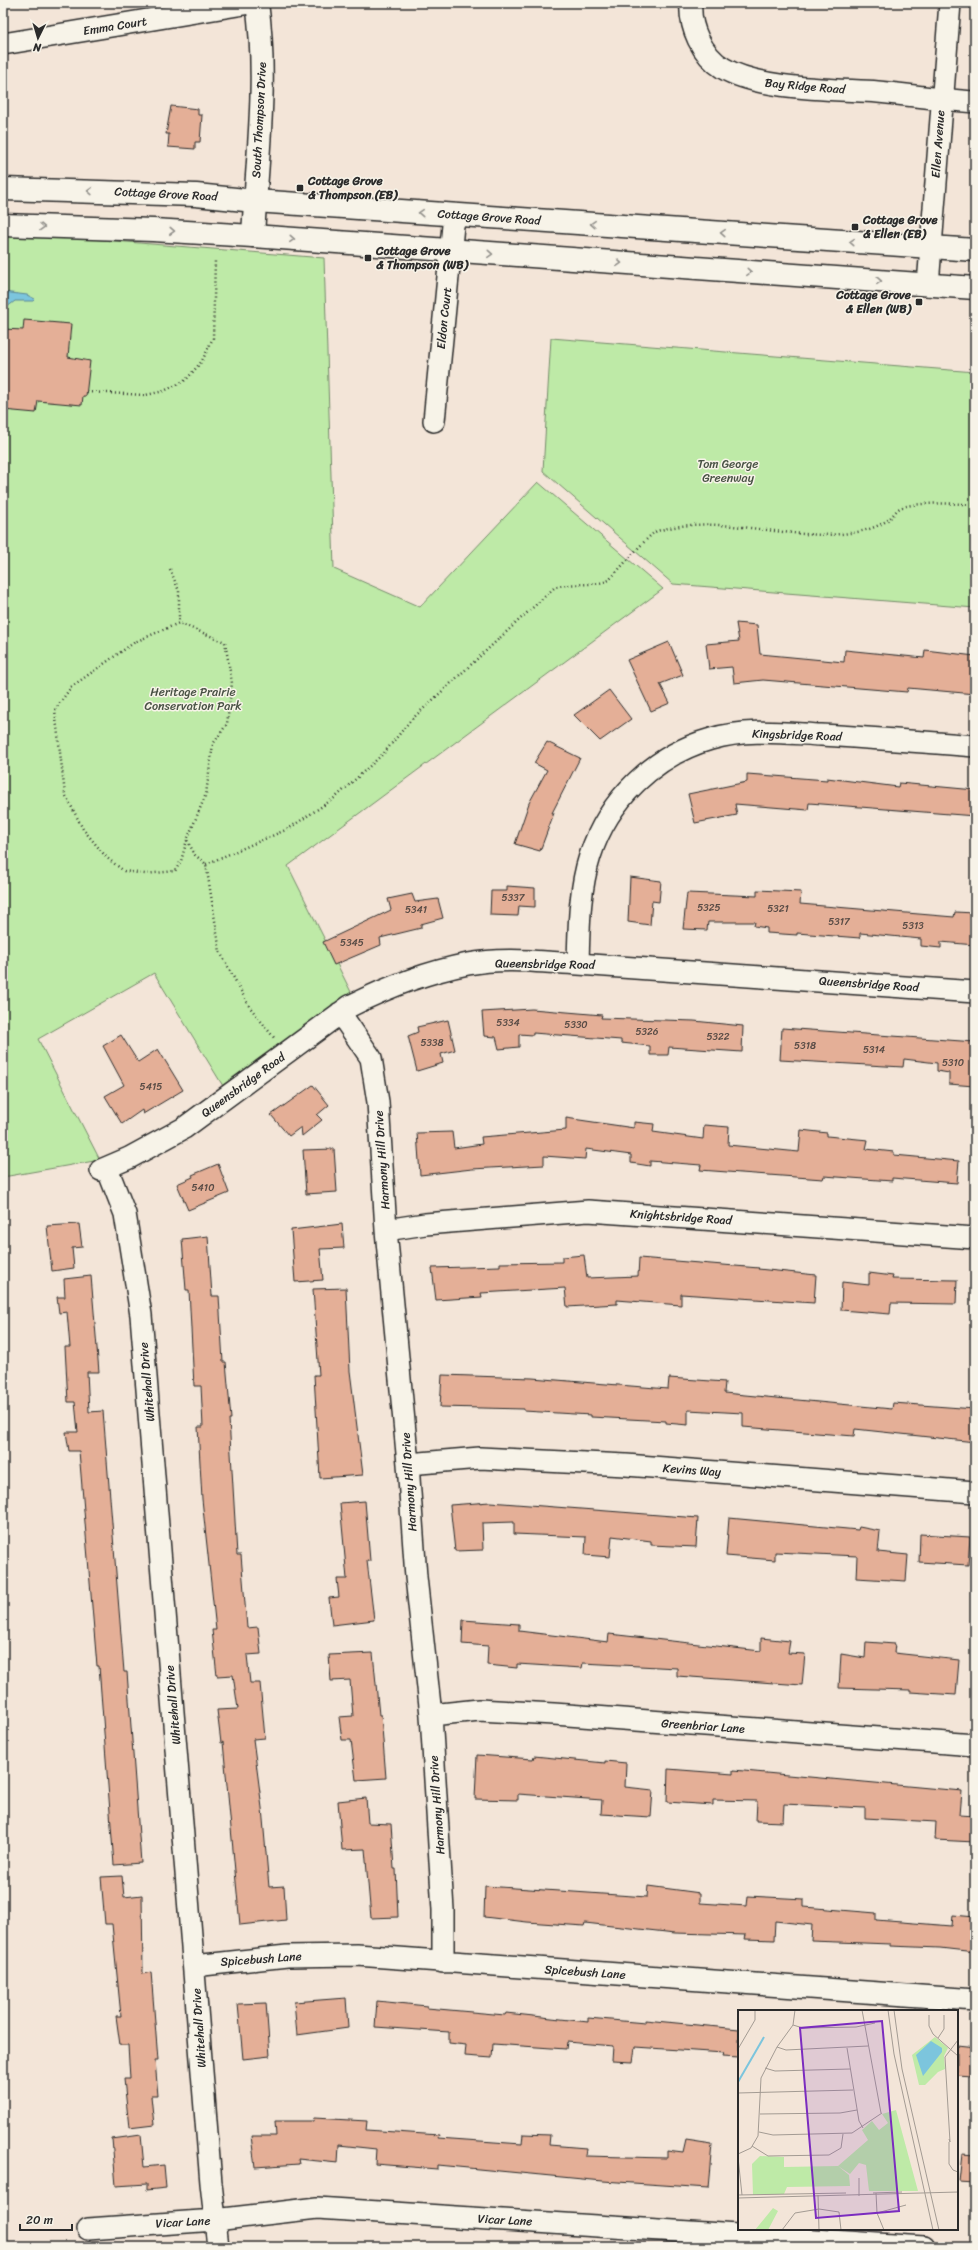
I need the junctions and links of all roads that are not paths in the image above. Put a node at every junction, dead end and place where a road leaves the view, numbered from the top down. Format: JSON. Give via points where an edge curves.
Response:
{"nodes":[{"id":1,"x":250,"y":3,"type":"edge"},
{"id":2,"x":257,"y":3,"type":"edge"},
{"id":3,"x":691,"y":3,"type":"edge"},
{"id":4,"x":950,"y":3,"type":"edge"},
{"id":5,"x":3,"y":44,"type":"edge"},
{"id":6,"x":942,"y":100,"type":"junction"},
{"id":7,"x":975,"y":102,"type":"edge"},
{"id":8,"x":3,"y":188,"type":"edge"},
{"id":9,"x":255,"y":201,"type":"junction"},
{"id":10,"x":454,"y":215,"type":"junction"},
{"id":11,"x":3,"y":225,"type":"edge"},
{"id":12,"x":254,"y":236,"type":"junction"},
{"id":13,"x":931,"y":247,"type":"junction"},
{"id":14,"x":975,"y":250,"type":"edge"},
{"id":15,"x":451,"y":252,"type":"junction"},
{"id":16,"x":928,"y":285,"type":"junction"},
{"id":17,"x":975,"y":288,"type":"edge"},
{"id":18,"x":434,"y":421,"type":"dead end"},
{"id":19,"x":975,"y":746,"type":"edge"},
{"id":20,"x":578,"y":964,"type":"junction"},
{"id":21,"x":975,"y":992,"type":"edge"},
{"id":22,"x":340,"y":1013,"type":"junction"},
{"id":23,"x":104,"y":1169,"type":"joint"},
{"id":24,"x":386,"y":1230,"type":"junction"},
{"id":25,"x":975,"y":1238,"type":"edge"},
{"id":26,"x":408,"y":1464,"type":"junction"},
{"id":27,"x":975,"y":1492,"type":"edge"},
{"id":28,"x":431,"y":1715,"type":"junction"},
{"id":29,"x":975,"y":1745,"type":"edge"},
{"id":30,"x":443,"y":1962,"type":"junction"},
{"id":31,"x":194,"y":1966,"type":"junction"},
{"id":32,"x":975,"y":2000,"type":"edge"},
{"id":33,"x":215,"y":2220,"type":"junction"},
{"id":34,"x":88,"y":2229,"type":"dead end"},
{"id":35,"x":218,"y":2247,"type":"edge"},
{"id":36,"x":924,"y":2247,"type":"edge"}],
"edges":[{"from":1,"to":5,"type":"street","name":"Emma Court"},
{"from":2,"to":9,"type":"main road","name":"South Thompson Drive","via":[[262,33],[262,89]]},
{"from":3,"to":6,"type":"street","name":"Bay Ridge Road","via":[[692,22],[700,43],[714,61],[736,74],[760,82]]},
{"from":4,"to":6,"type":"street","name":"Ellen Avenue"},
{"from":6,"to":7,"type":"street","name":"Bay Ridge Road"},
{"from":6,"to":13,"type":"street","name":"Ellen Avenue"},
{"from":9,"to":8,"type":"main road","name":"Cottage Grove Road","one_way":true,"via":[[196,195]]},
{"from":10,"to":9,"type":"main road","name":"Cottage Grove Road","one_way":true},
{"from":9,"to":12,"type":"main road","name":"South Thompson Drive"},
{"from":13,"to":10,"type":"main road","name":"Cottage Grove Road","one_way":true},
{"from":10,"to":15,"type":"street","name":"Eldon Court"},
{"from":11,"to":12,"type":"main road","one_way":true},
{"from":12,"to":15,"type":"main road","one_way":true},
{"from":13,"to":14,"type":"main road","name":"Cottage Grove Road"},
{"from":13,"to":16,"type":"street","name":"Ellen Avenue"},
{"from":15,"to":16,"type":"main road","one_way":true},
{"from":15,"to":18,"type":"street","name":"Eldon Court"},
{"from":16,"to":17,"type":"main road"},
{"from":19,"to":20,"type":"street","name":"Kingsbridge Road","via":[[758,732],[710,739],[672,755],[617,801],[590,856],[579,914]]},
{"from":20,"to":21,"type":"street","name":"Queensbridge Road"},
{"from":20,"to":22,"type":"street","name":"Queensbridge Road","via":[[520,961],[469,964],[426,974],[380,991]]},
{"from":22,"to":23,"type":"street","name":"Queensbridge Road","via":[[184,1128]]},
{"from":22,"to":24,"type":"street","name":"Harmony Hill Drive","via":[[371,1058],[378,1102]]},
{"from":23,"to":31,"type":"street","name":"Whitehall Drive","via":[[125,1214],[141,1315]]},
{"from":24,"to":25,"type":"street","name":"Knightsbridge Road","via":[[425,1224],[588,1212]]},
{"from":24,"to":26,"type":"street","name":"Harmony Hill Drive"},
{"from":26,"to":27,"type":"street","name":"Kevins Way","via":[[480,1458],[626,1465]]},
{"from":26,"to":28,"type":"street","name":"Harmony Hill Drive","via":[[416,1577]]},
{"from":28,"to":29,"type":"street","name":"Greenbriar Lane","via":[[479,1710],[554,1714]]},
{"from":28,"to":30,"type":"street","name":"Harmony Hill Drive","via":[[444,1910]]},
{"from":30,"to":31,"type":"street","name":"Spicebush Lane","via":[[356,1956],[287,1956]]},
{"from":30,"to":32,"type":"street","name":"Spicebush Lane"},
{"from":31,"to":33,"type":"street","name":"Whitehall Drive"},
{"from":33,"to":34,"type":"street","name":"Vicar Lane"},
{"from":33,"to":35,"type":"street","name":"Whitehall Drive"},
{"from":33,"to":36,"type":"street","name":"Vicar Lane","via":[[317,2208]]}]}
